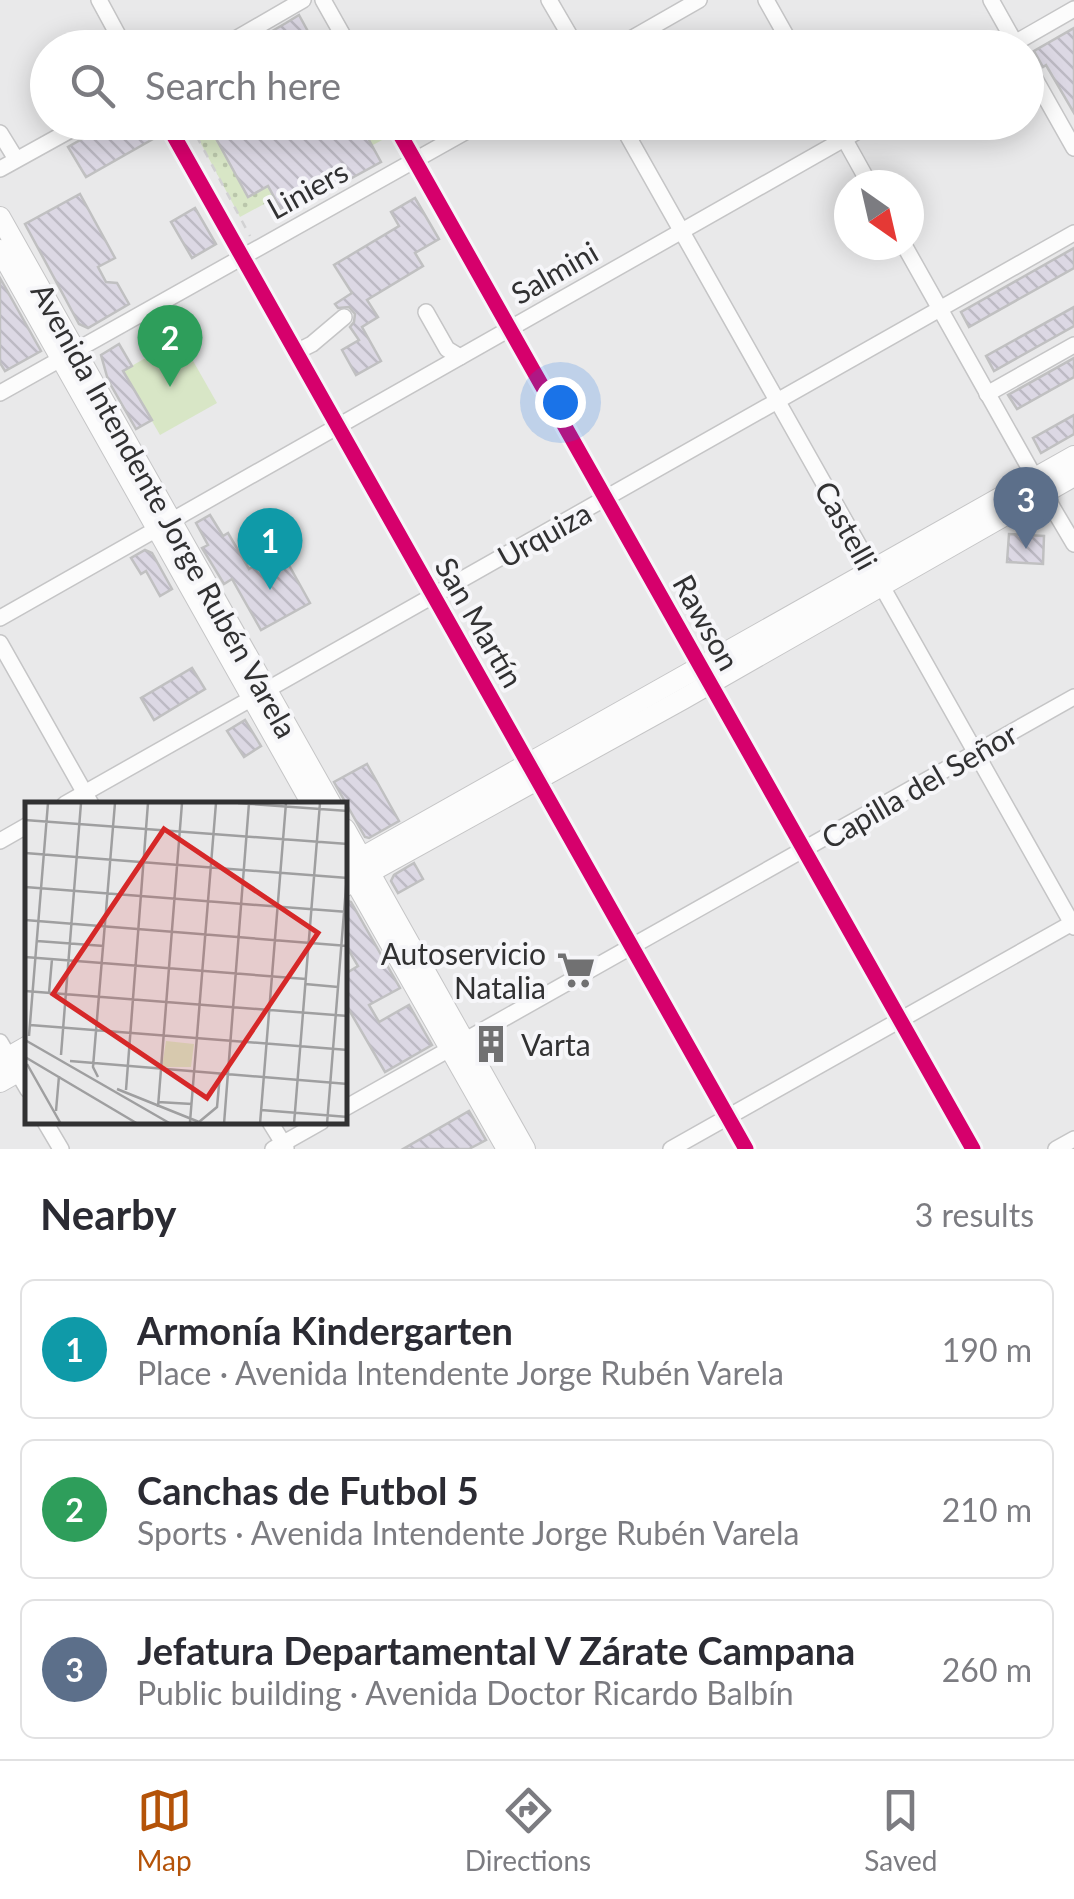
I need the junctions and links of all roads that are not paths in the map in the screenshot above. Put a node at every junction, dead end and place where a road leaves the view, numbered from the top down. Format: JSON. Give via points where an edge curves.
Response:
{"nodes":[{"id":1,"x":99,"y":0,"type":"edge"},
{"id":2,"x":304,"y":0,"type":"edge"},
{"id":3,"x":323,"y":0,"type":"edge"},
{"id":4,"x":550,"y":0,"type":"edge"},
{"id":5,"x":699,"y":0,"type":"edge"},
{"id":6,"x":766,"y":0,"type":"edge"},
{"id":7,"x":991,"y":0,"type":"edge"},
{"id":8,"x":1074,"y":9,"type":"edge"},
{"id":9,"x":115,"y":30,"type":"edge"},
{"id":10,"x":252,"y":30,"type":"edge"},
{"id":11,"x":340,"y":30,"type":"edge"},
{"id":12,"x":568,"y":30,"type":"edge"},
{"id":13,"x":646,"y":30,"type":"edge"},
{"id":14,"x":783,"y":30,"type":"edge"},
{"id":15,"x":1005,"y":30,"type":"edge"},
{"id":16,"x":1039,"y":30,"type":"edge"},
{"id":17,"x":1044,"y":95,"type":"edge"},
{"id":18,"x":0,"y":133,"type":"edge"},
{"id":19,"x":52,"y":140,"type":"edge"},
{"id":20,"x":176,"y":140,"type":"edge"},
{"id":21,"x":402,"y":140,"type":"edge"},
{"id":22,"x":452,"y":140,"type":"edge"},
{"id":23,"x":630,"y":140,"type":"edge"},
{"id":24,"x":844,"y":140,"type":"joint"},
{"id":25,"x":1074,"y":148,"type":"edge"},
{"id":26,"x":16,"y":160,"type":"junction"},
{"id":27,"x":414,"y":162,"type":"junction"},
{"id":28,"x":0,"y":169,"type":"edge"},
{"id":29,"x":861,"y":170,"type":"edge"},
{"id":30,"x":0,"y":217,"type":"edge"},
{"id":31,"x":681,"y":232,"type":"junction"},
{"id":32,"x":1074,"y":233,"type":"edge"},
{"id":33,"x":0,"y":250,"type":"edge"},
{"id":34,"x":242,"y":256,"type":"junction"},
{"id":35,"x":912,"y":260,"type":"edge"},
{"id":36,"x":940,"y":309,"type":"junction"},
{"id":37,"x":426,"y":312,"type":"dead end"},
{"id":38,"x":344,"y":317,"type":"dead end"},
{"id":39,"x":510,"y":329,"type":"junction"},
{"id":40,"x":1074,"y":345,"type":"edge"},
{"id":41,"x":296,"y":352,"type":"junction"},
{"id":42,"x":68,"y":354,"type":"junction"},
{"id":43,"x":460,"y":357,"type":"junction"},
{"id":44,"x":0,"y":393,"type":"edge"},
{"id":45,"x":987,"y":394,"type":"junction"},
{"id":46,"x":777,"y":402,"type":"junction"},
{"id":47,"x":338,"y":426,"type":"junction"},
{"id":48,"x":1074,"y":456,"type":"edge"},
{"id":49,"x":1074,"y":476,"type":"edge"},
{"id":50,"x":1040,"y":485,"type":"junction"},
{"id":51,"x":606,"y":499,"type":"junction"},
{"id":52,"x":164,"y":525,"type":"junction"},
{"id":53,"x":1074,"y":544,"type":"edge"},
{"id":54,"x":876,"y":578,"type":"junction"},
{"id":55,"x":434,"y":596,"type":"junction"},
{"id":56,"x":0,"y":618,"type":"edge"},
{"id":57,"x":0,"y":643,"type":"edge"},
{"id":58,"x":705,"y":675,"type":"junction"},
{"id":59,"x":259,"y":693,"type":"junction"},
{"id":60,"x":1074,"y":697,"type":"edge"},
{"id":61,"x":976,"y":753,"type":"junction"},
{"id":62,"x":533,"y":771,"type":"junction"},
{"id":63,"x":88,"y":798,"type":"edge"},
{"id":64,"x":311,"y":802,"type":"edge"},
{"id":65,"x":330,"y":802,"type":"edge"},
{"id":66,"x":25,"y":827,"type":"edge"},
{"id":67,"x":0,"y":841,"type":"edge"},
{"id":68,"x":804,"y":850,"type":"junction"},
{"id":69,"x":352,"y":870,"type":"edge"},
{"id":70,"x":1073,"y":924,"type":"edge"},
{"id":71,"x":634,"y":947,"type":"junction"},
{"id":72,"x":900,"y":1020,"type":"junction"},
{"id":73,"x":457,"y":1045,"type":"junction"},
{"id":74,"x":348,"y":1106,"type":"edge"},
{"id":75,"x":728,"y":1117,"type":"junction"},
{"id":76,"x":46,"y":1124,"type":"edge"},
{"id":77,"x":318,"y":1124,"type":"edge"},
{"id":78,"x":1074,"y":1139,"type":"edge"},
{"id":79,"x":280,"y":1147,"type":"edge"},
{"id":80,"x":60,"y":1149,"type":"edge"},
{"id":81,"x":506,"y":1149,"type":"edge"},
{"id":82,"x":525,"y":1149,"type":"edge"},
{"id":83,"x":671,"y":1149,"type":"edge"},
{"id":84,"x":746,"y":1149,"type":"edge"},
{"id":85,"x":972,"y":1149,"type":"edge"},
{"id":86,"x":1056,"y":1149,"type":"edge"}],
"edges":[{"from":1,"to":9,"type":"street"},
{"from":2,"to":10,"type":"street"},
{"from":3,"to":11,"type":"street"},
{"from":4,"to":12,"type":"street"},
{"from":5,"to":13,"type":"street"},
{"from":6,"to":14,"type":"street"},
{"from":7,"to":15,"type":"street"},
{"from":8,"to":16,"type":"street"},
{"from":17,"to":25,"type":"street"},
{"from":18,"to":26,"type":"street"},
{"from":19,"to":26,"type":"street"},
{"from":20,"to":34,"type":"street","name":"San Martín"},
{"from":21,"to":27,"type":"street","name":"Rawson"},
{"from":22,"to":27,"type":"street","name":"Liniers"},
{"from":23,"to":31,"type":"street","name":"Castelli"},
{"from":24,"to":29,"type":"street"},
{"from":24,"to":31,"type":"street","name":"Salmini"},
{"from":26,"to":28,"type":"street"},
{"from":27,"to":34,"type":"street","name":"Liniers"},
{"from":27,"to":39,"type":"street","name":"Rawson"},
{"from":30,"to":42,"type":"main road","name":"Avenida Intendente Jorge Rubén Varela"},
{"from":31,"to":39,"type":"street","name":"Salmini"},
{"from":31,"to":46,"type":"street","name":"Castelli"},
{"from":32,"to":36,"type":"street","name":"Urquiza"},
{"from":33,"to":42,"type":"main road","name":"Avenida Intendente Jorge Rubén Varela"},
{"from":34,"to":41,"type":"street","name":"San Martín"},
{"from":34,"to":42,"type":"street","name":"Liniers"},
{"from":35,"to":36,"type":"street"},
{"from":36,"to":45,"type":"street"},
{"from":36,"to":46,"type":"street","name":"Urquiza"},
{"from":37,"to":43,"type":"street"},
{"from":38,"to":41,"type":"street"},
{"from":39,"to":43,"type":"street","name":"Salmini"},
{"from":39,"to":51,"type":"street","name":"Rawson"},
{"from":40,"to":45,"type":"street"},
{"from":41,"to":47,"type":"street","name":"San Martín"},
{"from":42,"to":44,"type":"street","name":"Liniers"},
{"from":42,"to":52,"type":"main road","name":"Avenida Intendente Jorge Rubén Varela"},
{"from":43,"to":47,"type":"street","name":"Salmini"},
{"from":45,"to":50,"type":"street"},
{"from":46,"to":51,"type":"street","name":"Urquiza"},
{"from":46,"to":54,"type":"street","name":"Castelli"},
{"from":47,"to":52,"type":"street","name":"Salmini"},
{"from":47,"to":55,"type":"street","name":"San Martín"},
{"from":48,"to":50,"type":"main road"},
{"from":49,"to":50,"type":"main road"},
{"from":50,"to":53,"type":"street"},
{"from":50,"to":54,"type":"main road"},
{"from":51,"to":55,"type":"street","name":"Urquiza"},
{"from":51,"to":58,"type":"street","name":"Rawson"},
{"from":52,"to":56,"type":"street","name":"Salmini"},
{"from":52,"to":59,"type":"main road","name":"Avenida Intendente Jorge Rubén Varela"},
{"from":54,"to":58,"type":"main road"},
{"from":54,"to":61,"type":"street","name":"Castelli"},
{"from":55,"to":59,"type":"street","name":"Urquiza"},
{"from":55,"to":62,"type":"street","name":"San Martín"},
{"from":57,"to":63,"type":"street"},
{"from":58,"to":62,"type":"main road"},
{"from":58,"to":68,"type":"street","name":"Rawson"},
{"from":59,"to":63,"type":"street","name":"Urquiza"},
{"from":59,"to":64,"type":"main road","name":"Avenida Intendente Jorge Rubén Varela"},
{"from":59,"to":65,"type":"main road","name":"Avenida Intendente Jorge Rubén Varela"},
{"from":60,"to":61,"type":"street","name":"Capilla del Señor"},
{"from":61,"to":68,"type":"street","name":"Capilla del Señor"},
{"from":61,"to":70,"type":"street","name":"Castelli"},
{"from":62,"to":69,"type":"main road"},
{"from":62,"to":71,"type":"street","name":"San Martín"},
{"from":66,"to":67,"type":"street"},
{"from":68,"to":71,"type":"street","name":"Capilla del Señor"},
{"from":68,"to":72,"type":"street","name":"Rawson"},
{"from":69,"to":73,"type":"main road"},
{"from":70,"to":72,"type":"street"},
{"from":71,"to":73,"type":"street","name":"Capilla del Señor"},
{"from":71,"to":75,"type":"street","name":"San Martín"},
{"from":72,"to":75,"type":"street"},
{"from":72,"to":85,"type":"street","name":"Rawson"},
{"from":73,"to":74,"type":"street","name":"Capilla del Señor"},
{"from":73,"to":81,"type":"main road"},
{"from":73,"to":82,"type":"main road"},
{"from":75,"to":83,"type":"street"},
{"from":75,"to":84,"type":"street","name":"San Martín"},
{"from":76,"to":80,"type":"street"},
{"from":77,"to":79,"type":"street"},
{"from":78,"to":86,"type":"street"}]}
